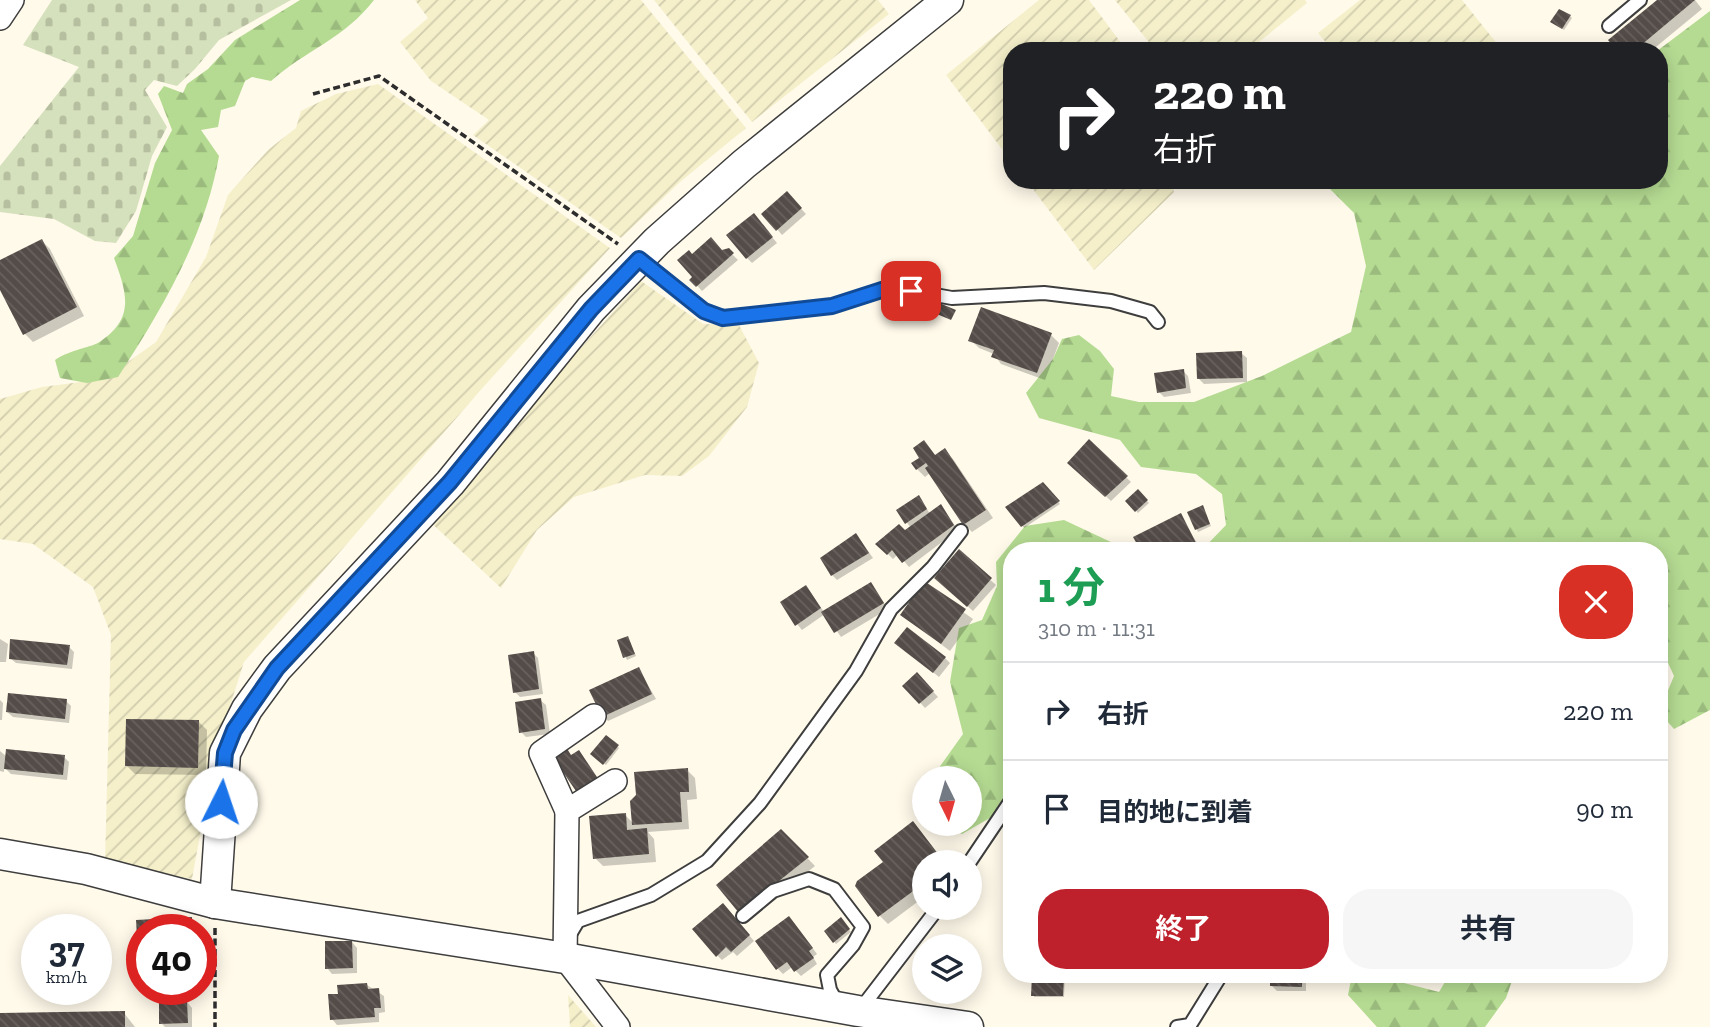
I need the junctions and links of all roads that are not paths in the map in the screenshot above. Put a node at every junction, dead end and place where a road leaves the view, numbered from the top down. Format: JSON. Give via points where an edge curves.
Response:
{"nodes":[{"id":1,"x":12,"y":0,"type":"edge"},
{"id":2,"x":947,"y":0,"type":"edge"},
{"id":3,"x":1640,"y":0,"type":"edge"},
{"id":4,"x":0,"y":19,"type":"edge"},
{"id":5,"x":1609,"y":26,"type":"dead end"},
{"id":6,"x":639,"y":259,"type":"junction"},
{"id":7,"x":1158,"y":322,"type":"dead end"},
{"id":8,"x":961,"y":531,"type":"dead end"},
{"id":9,"x":594,"y":716,"type":"dead end"},
{"id":10,"x":615,"y":781,"type":"dead end"},
{"id":11,"x":567,"y":811,"type":"junction"},
{"id":12,"x":1003,"y":812,"type":"edge"},
{"id":13,"x":978,"y":850,"type":"edge"},
{"id":14,"x":0,"y":854,"type":"edge"},
{"id":15,"x":215,"y":903,"type":"junction"},
{"id":16,"x":743,"y":916,"type":"dead end"},
{"id":17,"x":928,"y":920,"type":"edge"},
{"id":18,"x":566,"y":949,"type":"junction"},
{"id":19,"x":1216,"y":983,"type":"edge"},
{"id":20,"x":848,"y":1015,"type":"edge"},
{"id":21,"x":618,"y":1027,"type":"edge"},
{"id":22,"x":968,"y":1027,"type":"edge"},
{"id":23,"x":1177,"y":1027,"type":"edge"}],
"edges":[{"from":1,"to":4,"type":"street"},
{"from":2,"to":6,"type":"street","via":[[744,164]]},
{"from":3,"to":5,"type":"lane"},
{"from":6,"to":7,"type":"lane","via":[[704,311],[723,318],[832,306],[891,287],[952,298],[1044,293],[1111,301],[1150,312]]},
{"from":6,"to":15,"type":"street","via":[[591,309],[450,482],[277,668],[247,709],[225,753]]},
{"from":8,"to":18,"type":"lane","via":[[891,609],[856,671],[760,803],[707,861],[651,895],[578,920]]},
{"from":9,"to":11,"type":"street","via":[[541,753]]},
{"from":10,"to":11,"type":"street"},
{"from":11,"to":18,"type":"street"},
{"from":12,"to":13,"type":"lane"},
{"from":14,"to":15,"type":"street","via":[[86,869]]},
{"from":15,"to":18,"type":"street"},
{"from":16,"to":20,"type":"lane","via":[[773,891],[809,879],[834,889],[863,927],[827,975],[830,990]]},
{"from":17,"to":20,"type":"lane"},
{"from":18,"to":20,"type":"street"},
{"from":18,"to":21,"type":"street"},
{"from":19,"to":23,"type":"lane","via":[[1190,1025]]},
{"from":20,"to":22,"type":"street"}]}
